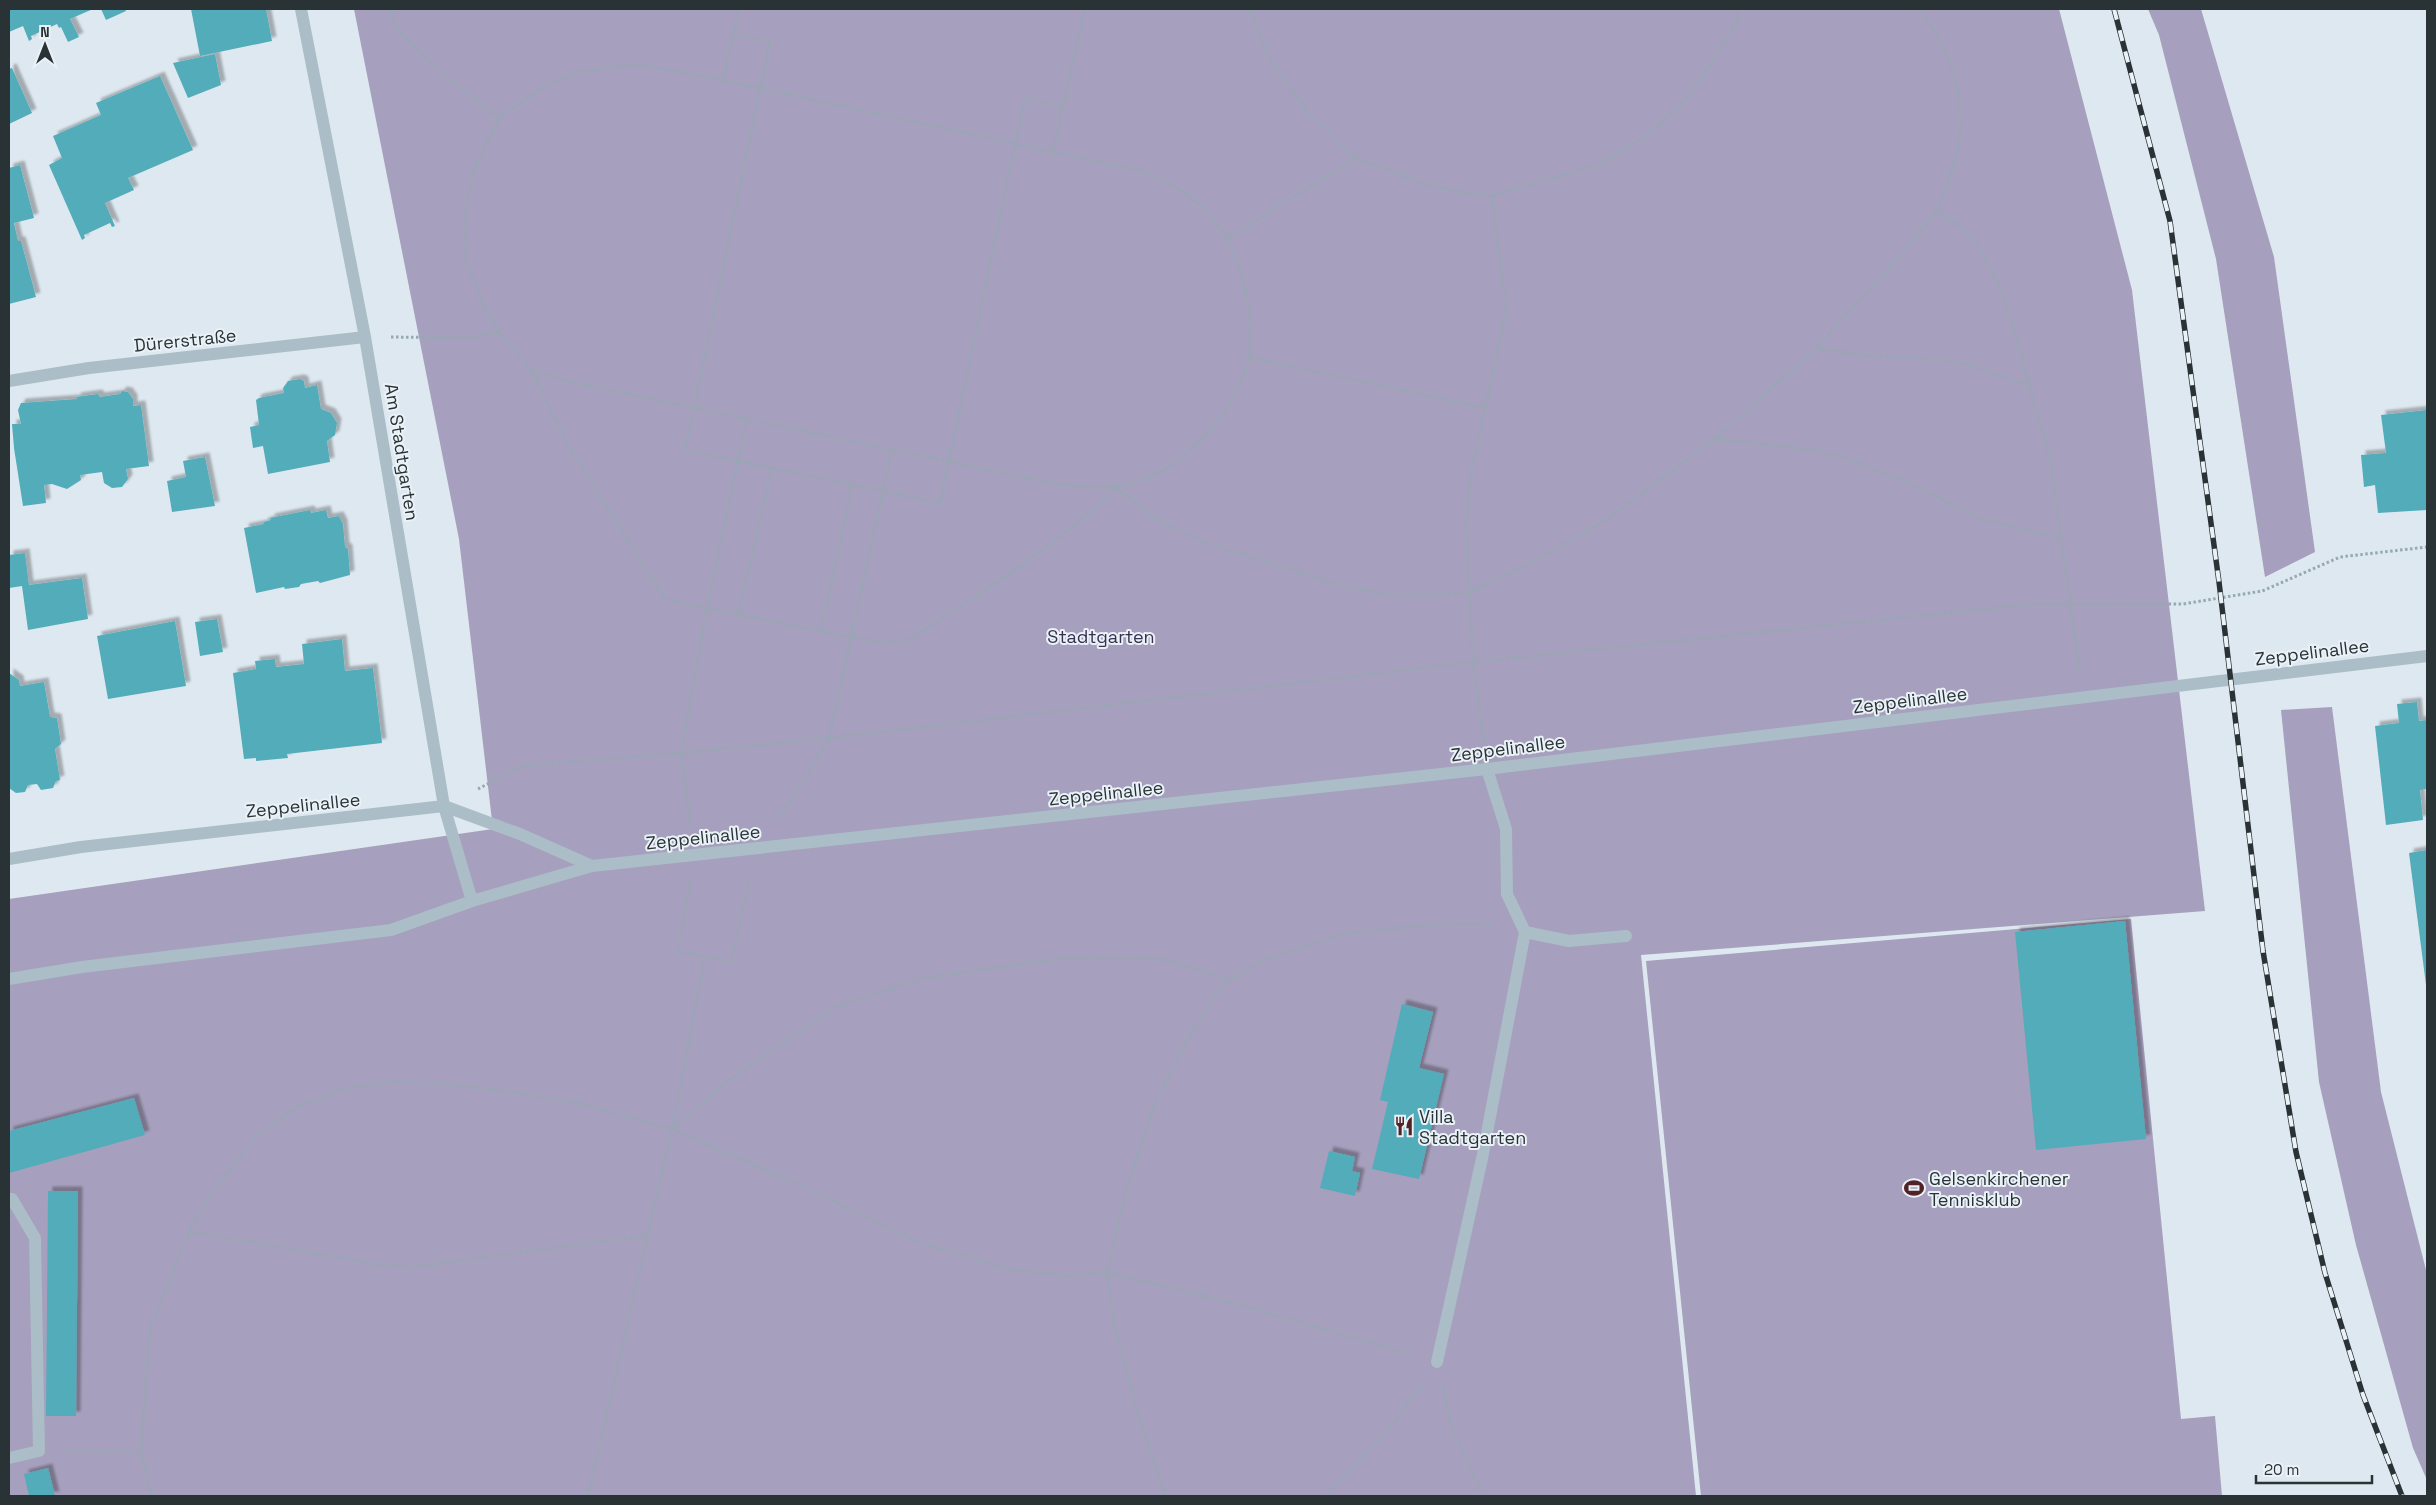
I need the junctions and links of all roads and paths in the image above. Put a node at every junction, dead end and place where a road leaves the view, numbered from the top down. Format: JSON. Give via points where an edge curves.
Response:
{"nodes":[{"id":1,"x":301,"y":9,"type":"edge"},
{"id":2,"x":389,"y":9,"type":"edge"},
{"id":3,"x":739,"y":9,"type":"edge"},
{"id":4,"x":1085,"y":9,"type":"edge"},
{"id":5,"x":1250,"y":9,"type":"edge"},
{"id":6,"x":1740,"y":9,"type":"edge"},
{"id":7,"x":1918,"y":9,"type":"edge"},
{"id":8,"x":733,"y":34,"type":"junction"},
{"id":9,"x":723,"y":80,"type":"junction"},
{"id":10,"x":760,"y":87,"type":"junction"},
{"id":11,"x":1063,"y":107,"type":"junction"},
{"id":12,"x":499,"y":118,"type":"junction"},
{"id":13,"x":1016,"y":143,"type":"junction"},
{"id":14,"x":1054,"y":151,"type":"junction"},
{"id":15,"x":1356,"y":158,"type":"junction"},
{"id":16,"x":1492,"y":196,"type":"junction"},
{"id":17,"x":1937,"y":211,"type":"junction"},
{"id":18,"x":1226,"y":239,"type":"junction"},
{"id":19,"x":499,"y":332,"type":"junction"},
{"id":20,"x":365,"y":337,"type":"junction"},
{"id":21,"x":1816,"y":348,"type":"junction"},
{"id":22,"x":1249,"y":356,"type":"junction"},
{"id":23,"x":531,"y":370,"type":"junction"},
{"id":24,"x":9,"y":381,"type":"edge"},
{"id":25,"x":2028,"y":385,"type":"junction"},
{"id":26,"x":694,"y":407,"type":"junction"},
{"id":27,"x":1486,"y":408,"type":"junction"},
{"id":28,"x":747,"y":418,"type":"junction"},
{"id":29,"x":1715,"y":439,"type":"junction"},
{"id":30,"x":892,"y":449,"type":"junction"},
{"id":31,"x":738,"y":461,"type":"junction"},
{"id":32,"x":949,"y":461,"type":"junction"},
{"id":33,"x":772,"y":468,"type":"junction"},
{"id":34,"x":852,"y":485,"type":"junction"},
{"id":35,"x":1116,"y":487,"type":"junction"},
{"id":36,"x":884,"y":492,"type":"junction"},
{"id":37,"x":2060,"y":538,"type":"junction"},
{"id":38,"x":2427,"y":547,"type":"edge"},
{"id":39,"x":1468,"y":592,"type":"junction"},
{"id":40,"x":2072,"y":604,"type":"junction"},
{"id":41,"x":707,"y":608,"type":"junction"},
{"id":42,"x":738,"y":615,"type":"junction"},
{"id":43,"x":821,"y":632,"type":"junction"},
{"id":44,"x":851,"y":637,"type":"junction"},
{"id":45,"x":2427,"y":656,"type":"edge"},
{"id":46,"x":1473,"y":662,"type":"junction"},
{"id":47,"x":2084,"y":696,"type":"junction"},
{"id":48,"x":829,"y":738,"type":"junction"},
{"id":49,"x":681,"y":753,"type":"junction"},
{"id":50,"x":1487,"y":769,"type":"junction"},
{"id":51,"x":444,"y":806,"type":"junction"},
{"id":52,"x":757,"y":849,"type":"junction"},
{"id":53,"x":694,"y":855,"type":"junction"},
{"id":54,"x":9,"y":859,"type":"edge"},
{"id":55,"x":592,"y":866,"type":"junction"},
{"id":56,"x":472,"y":901,"type":"junction"},
{"id":57,"x":1524,"y":932,"type":"junction"},
{"id":58,"x":1626,"y":936,"type":"dead end"},
{"id":59,"x":704,"y":957,"type":"junction"},
{"id":60,"x":9,"y":979,"type":"edge"},
{"id":61,"x":1230,"y":979,"type":"junction"},
{"id":62,"x":672,"y":1129,"type":"junction"},
{"id":63,"x":9,"y":1200,"type":"edge"},
{"id":64,"x":189,"y":1231,"type":"junction"},
{"id":65,"x":648,"y":1235,"type":"junction"},
{"id":66,"x":1107,"y":1272,"type":"junction"},
{"id":67,"x":1437,"y":1362,"type":"junction"},
{"id":68,"x":39,"y":1451,"type":"junction"},
{"id":69,"x":141,"y":1451,"type":"junction"},
{"id":70,"x":9,"y":1458,"type":"edge"},
{"id":71,"x":151,"y":1496,"type":"edge"},
{"id":72,"x":588,"y":1496,"type":"edge"},
{"id":73,"x":1166,"y":1496,"type":"edge"},
{"id":74,"x":1325,"y":1496,"type":"edge"},
{"id":75,"x":1483,"y":1496,"type":"edge"}],
"edges":[{"from":1,"to":20,"type":"street","name":"Am Stadtgarten"},
{"from":2,"to":12,"type":"path","via":[[397,29],[433,65]]},
{"from":3,"to":8,"type":"path"},
{"from":4,"to":11,"type":"path"},
{"from":5,"to":15,"type":"path","via":[[1275,67],[1307,111]]},
{"from":6,"to":16,"type":"path","via":[[1736,23],[1687,96],[1644,137],[1603,164]]},
{"from":7,"to":17,"type":"path","via":[[1942,45],[1953,73],[1958,101],[1958,148]]},
{"from":8,"to":9,"type":"path"},
{"from":8,"to":10,"type":"path","via":[[770,42]]},
{"from":9,"to":10,"type":"path"},
{"from":9,"to":12,"type":"path","via":[[640,65],[578,72],[542,88]]},
{"from":10,"to":13,"type":"path"},
{"from":10,"to":26,"type":"path"},
{"from":11,"to":13,"type":"path","via":[[1025,98]]},
{"from":11,"to":14,"type":"path"},
{"from":12,"to":19,"type":"path","via":[[474,169],[466,205],[465,233],[466,260],[485,309]]},
{"from":13,"to":14,"type":"path"},
{"from":13,"to":32,"type":"path"},
{"from":14,"to":18,"type":"path","via":[[1150,172],[1175,185],[1210,215]]},
{"from":15,"to":16,"type":"path","via":[[1420,182]]},
{"from":15,"to":18,"type":"path"},
{"from":16,"to":27,"type":"path","via":[[1505,299],[1504,321]]},
{"from":17,"to":21,"type":"path"},
{"from":17,"to":25,"type":"path","via":[[1960,226],[1976,243],[1995,277],[2009,312]]},
{"from":18,"to":22,"type":"path","via":[[1240,270],[1248,306]]},
{"from":19,"to":20,"type":"path","via":[[467,338]]},
{"from":19,"to":23,"type":"path"},
{"from":20,"to":24,"type":"street","name":"Dürerstraße","via":[[89,368]]},
{"from":20,"to":51,"type":"street","name":"Am Stadtgarten"},
{"from":21,"to":25,"type":"path","via":[[1867,356],[1964,363]]},
{"from":21,"to":29,"type":"path"},
{"from":22,"to":27,"type":"path"},
{"from":22,"to":35,"type":"path","via":[[1236,394],[1220,420],[1186,454],[1151,477]]},
{"from":23,"to":26,"type":"path","via":[[568,381]]},
{"from":23,"to":41,"type":"path","via":[[570,448],[666,600]]},
{"from":25,"to":37,"type":"path","via":[[2050,459]]},
{"from":26,"to":28,"type":"path"},
{"from":26,"to":31,"type":"path","via":[[686,450]]},
{"from":27,"to":39,"type":"path","via":[[1470,473],[1466,526]]},
{"from":28,"to":30,"type":"path"},
{"from":28,"to":31,"type":"path"},
{"from":29,"to":37,"type":"path","via":[[1815,450],[1852,460],[1910,483],[1979,518]]},
{"from":29,"to":39,"type":"path","via":[[1607,519],[1529,564]]},
{"from":30,"to":32,"type":"path"},
{"from":30,"to":36,"type":"path"},
{"from":31,"to":33,"type":"path"},
{"from":31,"to":41,"type":"path"},
{"from":32,"to":35,"type":"path","via":[[1046,482]]},
{"from":32,"to":36,"type":"path","via":[[940,504]]},
{"from":33,"to":34,"type":"path"},
{"from":33,"to":42,"type":"path"},
{"from":34,"to":36,"type":"path"},
{"from":34,"to":43,"type":"path"},
{"from":35,"to":39,"type":"path","via":[[1154,518],[1207,543],[1342,586],[1392,594]]},
{"from":35,"to":44,"type":"path","via":[[1052,544],[910,639],[882,643]]},
{"from":36,"to":44,"type":"path"},
{"from":37,"to":40,"type":"path"},
{"from":38,"to":40,"type":"path","via":[[2340,557],[2262,591],[2183,604]]},
{"from":39,"to":46,"type":"path"},
{"from":40,"to":46,"type":"path","via":[[2033,604]]},
{"from":40,"to":47,"type":"path"},
{"from":41,"to":42,"type":"path"},
{"from":41,"to":49,"type":"path"},
{"from":42,"to":43,"type":"path"},
{"from":43,"to":44,"type":"path"},
{"from":44,"to":48,"type":"path"},
{"from":45,"to":47,"type":"street","name":"Zeppelinallee"},
{"from":46,"to":48,"type":"path"},
{"from":46,"to":50,"type":"path"},
{"from":47,"to":50,"type":"street","name":"Zeppelinallee"},
{"from":48,"to":49,"type":"path"},
{"from":48,"to":52,"type":"path"},
{"from":49,"to":51,"type":"path","via":[[522,766]]},
{"from":49,"to":53,"type":"path"},
{"from":50,"to":52,"type":"street","name":"Zeppelinallee"},
{"from":50,"to":57,"type":"street","via":[[1506,829],[1508,894]]},
{"from":51,"to":54,"type":"street","name":"Zeppelinallee","via":[[81,847]]},
{"from":51,"to":55,"type":"street","name":"Zeppelinallee","via":[[520,834]]},
{"from":51,"to":56,"type":"street","name":"Am Stadtgarten"},
{"from":52,"to":53,"type":"street","name":"Zeppelinallee"},
{"from":52,"to":59,"type":"path","via":[[731,961]]},
{"from":53,"to":55,"type":"street","name":"Zeppelinallee"},
{"from":53,"to":59,"type":"path","via":[[678,951]]},
{"from":55,"to":56,"type":"street","name":"Zeppelinallee"},
{"from":56,"to":60,"type":"street","name":"Zeppelinallee","via":[[391,930],[82,967]]},
{"from":57,"to":58,"type":"street","via":[[1569,941]]},
{"from":57,"to":61,"type":"path","via":[[1480,924],[1344,934],[1267,959]]},
{"from":57,"to":67,"type":"street","via":[[1483,1154]]},
{"from":59,"to":62,"type":"path"},
{"from":61,"to":62,"type":"path","via":[[1162,959],[1062,958],[924,978],[833,1008],[728,1081]]},
{"from":61,"to":66,"type":"path","via":[[1212,998],[1156,1100],[1126,1188]]},
{"from":62,"to":64,"type":"path","via":[[581,1104],[509,1091],[436,1083],[389,1082],[341,1089],[293,1109],[256,1136],[208,1199]]},
{"from":62,"to":65,"type":"path"},
{"from":62,"to":66,"type":"path","via":[[920,1242],[1007,1269],[1068,1276]]},
{"from":63,"to":68,"type":"street","via":[[12,1198],[35,1238]]},
{"from":64,"to":65,"type":"path","via":[[412,1267]]},
{"from":64,"to":69,"type":"path","via":[[150,1329]]},
{"from":65,"to":72,"type":"path"},
{"from":66,"to":67,"type":"path","via":[[1233,1303]]},
{"from":66,"to":73,"type":"path","via":[[1115,1328],[1142,1427]]},
{"from":67,"to":74,"type":"path","via":[[1394,1423]]},
{"from":67,"to":75,"type":"path","via":[[1452,1427]]},
{"from":68,"to":69,"type":"path"},
{"from":68,"to":70,"type":"street"},
{"from":69,"to":71,"type":"path"}]}
